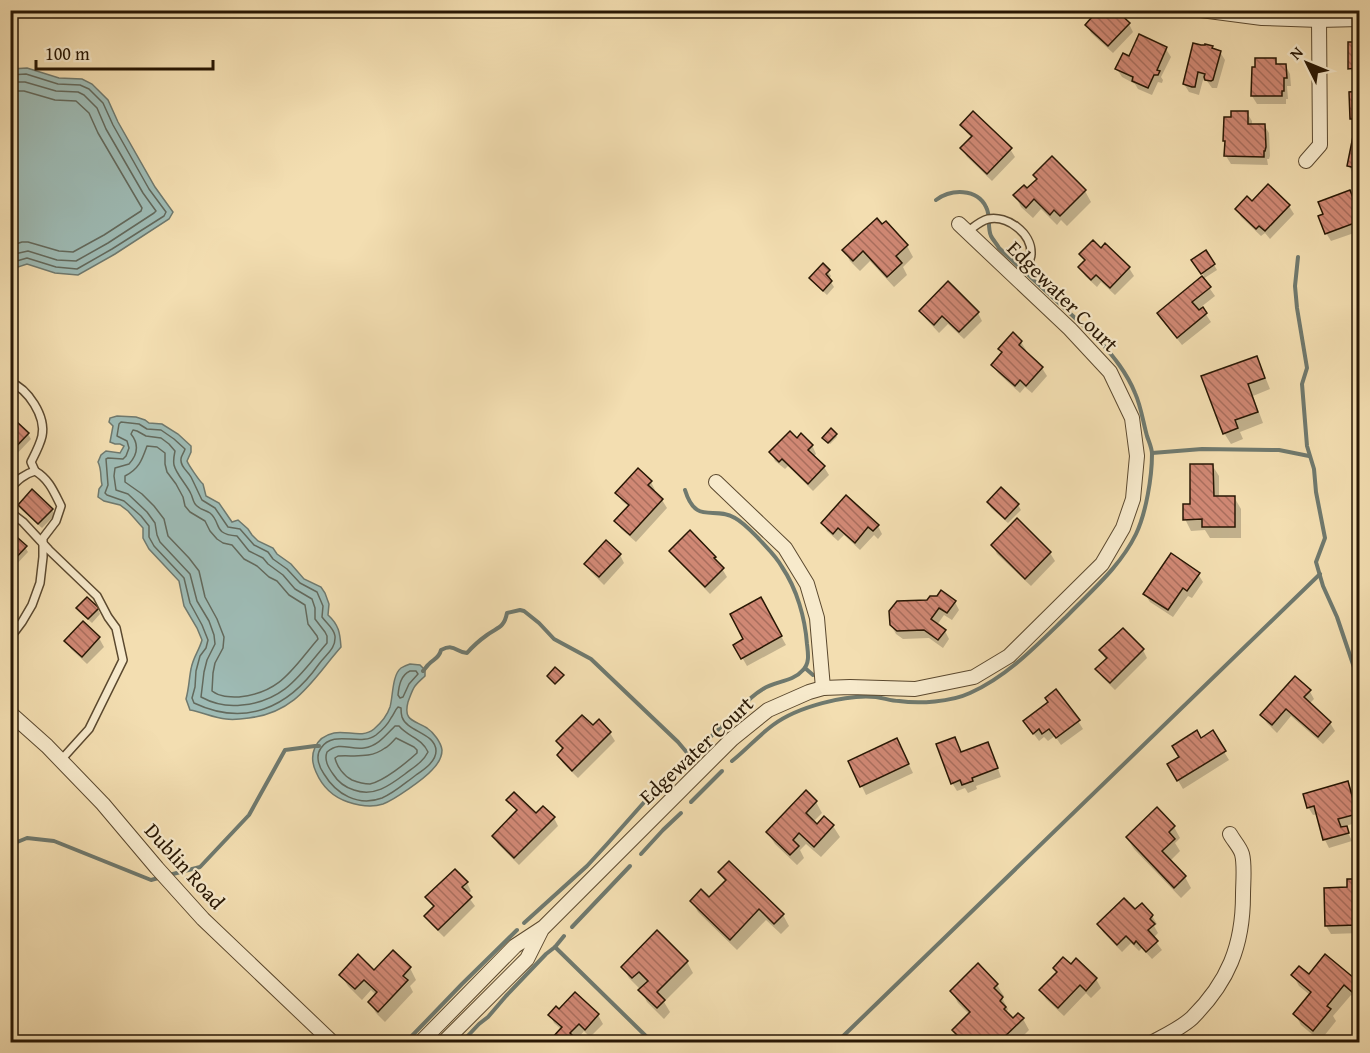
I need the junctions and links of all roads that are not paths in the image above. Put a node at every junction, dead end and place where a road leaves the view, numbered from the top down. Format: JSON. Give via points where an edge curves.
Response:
{"nodes":[{"id":1,"x":1201,"y":10,"type":"edge"},
{"id":2,"x":1359,"y":19,"type":"edge"},
{"id":3,"x":1319,"y":20,"type":"junction"},
{"id":4,"x":1306,"y":161,"type":"dead end"},
{"id":5,"x":963,"y":228,"type":"joint"},
{"id":6,"x":1018,"y":274,"type":"junction"},
{"id":7,"x":10,"y":382,"type":"edge"},
{"id":8,"x":34,"y":471,"type":"junction"},
{"id":9,"x":716,"y":482,"type":"dead end"},
{"id":10,"x":10,"y":488,"type":"edge"},
{"id":11,"x":10,"y":512,"type":"edge"},
{"id":12,"x":43,"y":543,"type":"junction"},
{"id":13,"x":10,"y":638,"type":"edge"},
{"id":14,"x":823,"y":688,"type":"junction"},
{"id":15,"x":10,"y":713,"type":"edge"},
{"id":16,"x":61,"y":760,"type":"junction"},
{"id":17,"x":1230,"y":834,"type":"dead end"},
{"id":18,"x":544,"y":927,"type":"junction"},
{"id":19,"x":332,"y":1042,"type":"edge"},
{"id":20,"x":421,"y":1042,"type":"edge"},
{"id":21,"x":444,"y":1042,"type":"edge"},
{"id":22,"x":1153,"y":1042,"type":"edge"}],
"edges":[{"from":1,"to":3,"type":"street"},
{"from":2,"to":3,"type":"street"},
{"from":3,"to":4,"type":"street","via":[[1320,145]]},
{"from":5,"to":6,"type":"street","name":"Edgewater Court"},
{"from":5,"to":6,"type":"lane","via":[[995,218],[1013,224],[1029,242],[1031,255]]},
{"from":6,"to":14,"type":"street","name":"Edgewater Court","via":[[1110,372],[1132,418],[1137,456],[1133,499],[1123,528],[1102,564],[1009,656],[974,677],[915,689]]},
{"from":7,"to":8,"type":"lane","via":[[29,394],[41,419],[42,435],[32,462]]},
{"from":8,"to":10,"type":"lane"},
{"from":8,"to":12,"type":"lane","via":[[48,482],[61,506]]},
{"from":9,"to":14,"type":"street","via":[[785,548],[807,584],[817,618]]},
{"from":11,"to":12,"type":"lane"},
{"from":12,"to":13,"type":"lane","via":[[40,583],[32,604]]},
{"from":12,"to":16,"type":"lane","via":[[97,596],[116,628],[123,660],[89,729]]},
{"from":14,"to":18,"type":"street","name":"Edgewater Court","via":[[768,710],[732,739]]},
{"from":15,"to":16,"type":"street","name":"Dublin Road"},
{"from":16,"to":19,"type":"street","name":"Dublin Road","via":[[224,940]]},
{"from":17,"to":22,"type":"street","via":[[1242,853],[1243,873],[1242,920],[1234,956],[1226,976],[1191,1019]]},
{"from":18,"to":20,"type":"street","name":"Edgewater Court","via":[[515,946]]},
{"from":18,"to":21,"type":"street","name":"Edgewater Court","via":[[527,959]]}]}
